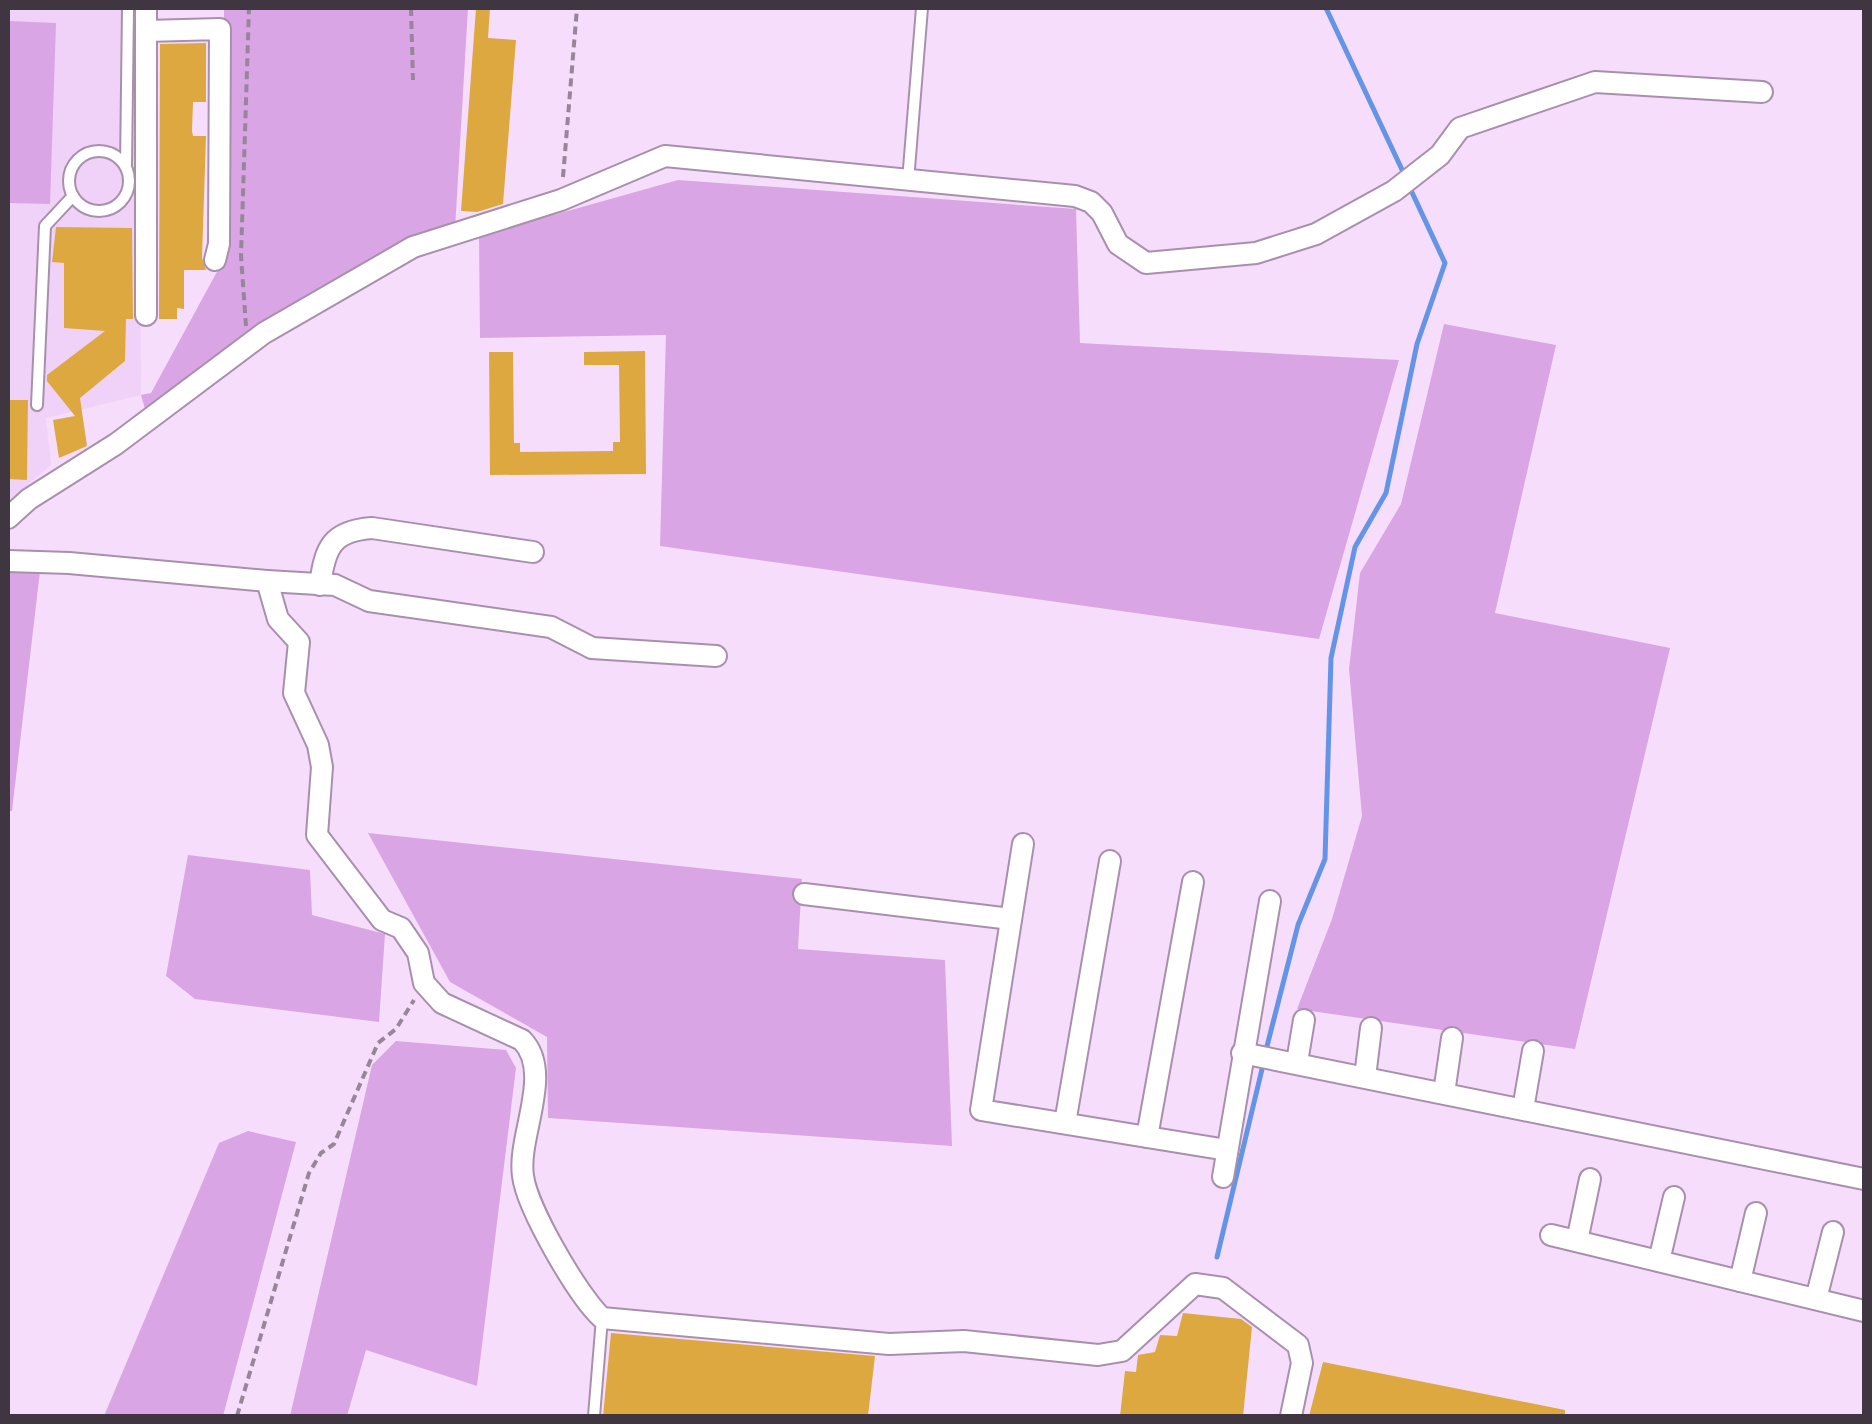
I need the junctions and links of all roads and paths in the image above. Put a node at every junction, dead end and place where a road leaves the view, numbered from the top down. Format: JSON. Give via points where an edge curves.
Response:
{"nodes":[{"id":1,"x":128,"y":8,"type":"edge"},
{"id":2,"x":146,"y":8,"type":"edge"},
{"id":3,"x":248,"y":8,"type":"edge"},
{"id":4,"x":411,"y":8,"type":"edge"},
{"id":5,"x":577,"y":8,"type":"edge"},
{"id":6,"x":922,"y":8,"type":"edge"},
{"id":7,"x":146,"y":31,"type":"junction"},
{"id":8,"x":414,"y":80,"type":"dead end"},
{"id":9,"x":1762,"y":92,"type":"dead end"},
{"id":10,"x":126,"y":166,"type":"junction"},
{"id":11,"x":908,"y":181,"type":"junction"},
{"id":12,"x":73,"y":196,"type":"junction"},
{"id":13,"x":561,"y":200,"type":"junction"},
{"id":14,"x":215,"y":260,"type":"dead end"},
{"id":15,"x":146,"y":315,"type":"dead end"},
{"id":16,"x":248,"y":346,"type":"junction"},
{"id":17,"x":37,"y":405,"type":"dead end"},
{"id":18,"x":8,"y":518,"type":"edge"},
{"id":19,"x":534,"y":552,"type":"dead end"},
{"id":20,"x":8,"y":562,"type":"edge"},
{"id":21,"x":266,"y":581,"type":"junction"},
{"id":22,"x":320,"y":585,"type":"junction"},
{"id":23,"x":716,"y":656,"type":"dead end"},
{"id":24,"x":1023,"y":844,"type":"dead end"},
{"id":25,"x":1110,"y":861,"type":"dead end"},
{"id":26,"x":1194,"y":882,"type":"dead end"},
{"id":27,"x":804,"y":894,"type":"dead end"},
{"id":28,"x":1270,"y":901,"type":"dead end"},
{"id":29,"x":1011,"y":919,"type":"junction"},
{"id":30,"x":424,"y":983,"type":"junction"},
{"id":31,"x":1304,"y":1020,"type":"dead end"},
{"id":32,"x":1371,"y":1028,"type":"dead end"},
{"id":33,"x":1452,"y":1038,"type":"dead end"},
{"id":34,"x":1533,"y":1051,"type":"dead end"},
{"id":35,"x":1242,"y":1054,"type":"junction"},
{"id":36,"x":1297,"y":1062,"type":"junction"},
{"id":37,"x":1365,"y":1076,"type":"junction"},
{"id":38,"x":1444,"y":1093,"type":"junction"},
{"id":39,"x":1523,"y":1109,"type":"junction"},
{"id":40,"x":1065,"y":1123,"type":"junction"},
{"id":41,"x":1148,"y":1137,"type":"junction"},
{"id":42,"x":1227,"y":1150,"type":"junction"},
{"id":43,"x":1223,"y":1177,"type":"dead end"},
{"id":44,"x":1590,"y":1179,"type":"dead end"},
{"id":45,"x":1864,"y":1179,"type":"edge"},
{"id":46,"x":1674,"y":1197,"type":"dead end"},
{"id":47,"x":1756,"y":1214,"type":"dead end"},
{"id":48,"x":1833,"y":1232,"type":"dead end"},
{"id":49,"x":1552,"y":1235,"type":"dead end"},
{"id":50,"x":1576,"y":1242,"type":"junction"},
{"id":51,"x":1659,"y":1262,"type":"junction"},
{"id":52,"x":1740,"y":1281,"type":"junction"},
{"id":53,"x":1816,"y":1299,"type":"junction"},
{"id":54,"x":1864,"y":1311,"type":"edge"},
{"id":55,"x":602,"y":1318,"type":"junction"},
{"id":56,"x":238,"y":1416,"type":"edge"},
{"id":57,"x":594,"y":1416,"type":"edge"},
{"id":58,"x":1292,"y":1416,"type":"edge"}],
"edges":[{"from":1,"to":10,"type":"lane"},
{"from":2,"to":7,"type":"street"},
{"from":3,"to":16,"type":"path","via":[[241,256]]},
{"from":4,"to":8,"type":"path"},
{"from":5,"to":13,"type":"path"},
{"from":6,"to":11,"type":"lane"},
{"from":7,"to":14,"type":"street","via":[[220,29]]},
{"from":7,"to":15,"type":"street"},
{"from":9,"to":11,"type":"street","via":[[1596,82],[1460,128],[1440,155],[1394,191],[1316,234],[1256,252],[1174,263],[1129,255],[1102,213],[1075,196]]},
{"from":10,"to":12,"type":"lane","via":[[128,190],[118,205],[93,210]]},
{"from":10,"to":12,"type":"lane","via":[[112,153],[86,153],[70,172]]},
{"from":11,"to":13,"type":"street","via":[[664,156]]},
{"from":12,"to":17,"type":"lane","via":[[45,226]]},
{"from":13,"to":16,"type":"street","via":[[413,246]]},
{"from":16,"to":18,"type":"street"},
{"from":19,"to":22,"type":"street","via":[[351,530],[324,551]]},
{"from":20,"to":21,"type":"street"},
{"from":21,"to":22,"type":"street"},
{"from":21,"to":30,"type":"street","via":[[278,619],[299,642],[294,693],[322,767],[317,835],[382,920],[401,928],[418,953]]},
{"from":22,"to":23,"type":"street","via":[[336,585],[370,602],[552,627],[592,648]]},
{"from":24,"to":29,"type":"street"},
{"from":25,"to":40,"type":"street"},
{"from":26,"to":41,"type":"street"},
{"from":27,"to":29,"type":"street"},
{"from":28,"to":35,"type":"street"},
{"from":29,"to":40,"type":"street","via":[[981,1110]]},
{"from":30,"to":55,"type":"street","via":[[442,1003],[531,1050],[522,1172],[527,1198],[586,1303]]},
{"from":30,"to":56,"type":"path","via":[[396,1029],[378,1043],[334,1144],[309,1173]]},
{"from":31,"to":36,"type":"street"},
{"from":32,"to":37,"type":"street"},
{"from":33,"to":38,"type":"street"},
{"from":34,"to":39,"type":"street"},
{"from":35,"to":36,"type":"street"},
{"from":35,"to":42,"type":"street"},
{"from":36,"to":37,"type":"street"},
{"from":37,"to":38,"type":"street"},
{"from":38,"to":39,"type":"street"},
{"from":39,"to":45,"type":"street"},
{"from":40,"to":41,"type":"street"},
{"from":41,"to":42,"type":"street"},
{"from":42,"to":43,"type":"street"},
{"from":44,"to":50,"type":"street"},
{"from":46,"to":51,"type":"street"},
{"from":47,"to":52,"type":"street"},
{"from":48,"to":53,"type":"street"},
{"from":49,"to":50,"type":"street"},
{"from":50,"to":51,"type":"street"},
{"from":51,"to":52,"type":"street"},
{"from":52,"to":53,"type":"street"},
{"from":53,"to":54,"type":"street"},
{"from":55,"to":57,"type":"lane"},
{"from":55,"to":58,"type":"street","via":[[1098,1355],[1122,1351],[1195,1284],[1223,1288],[1298,1345],[1302,1363]]}]}
